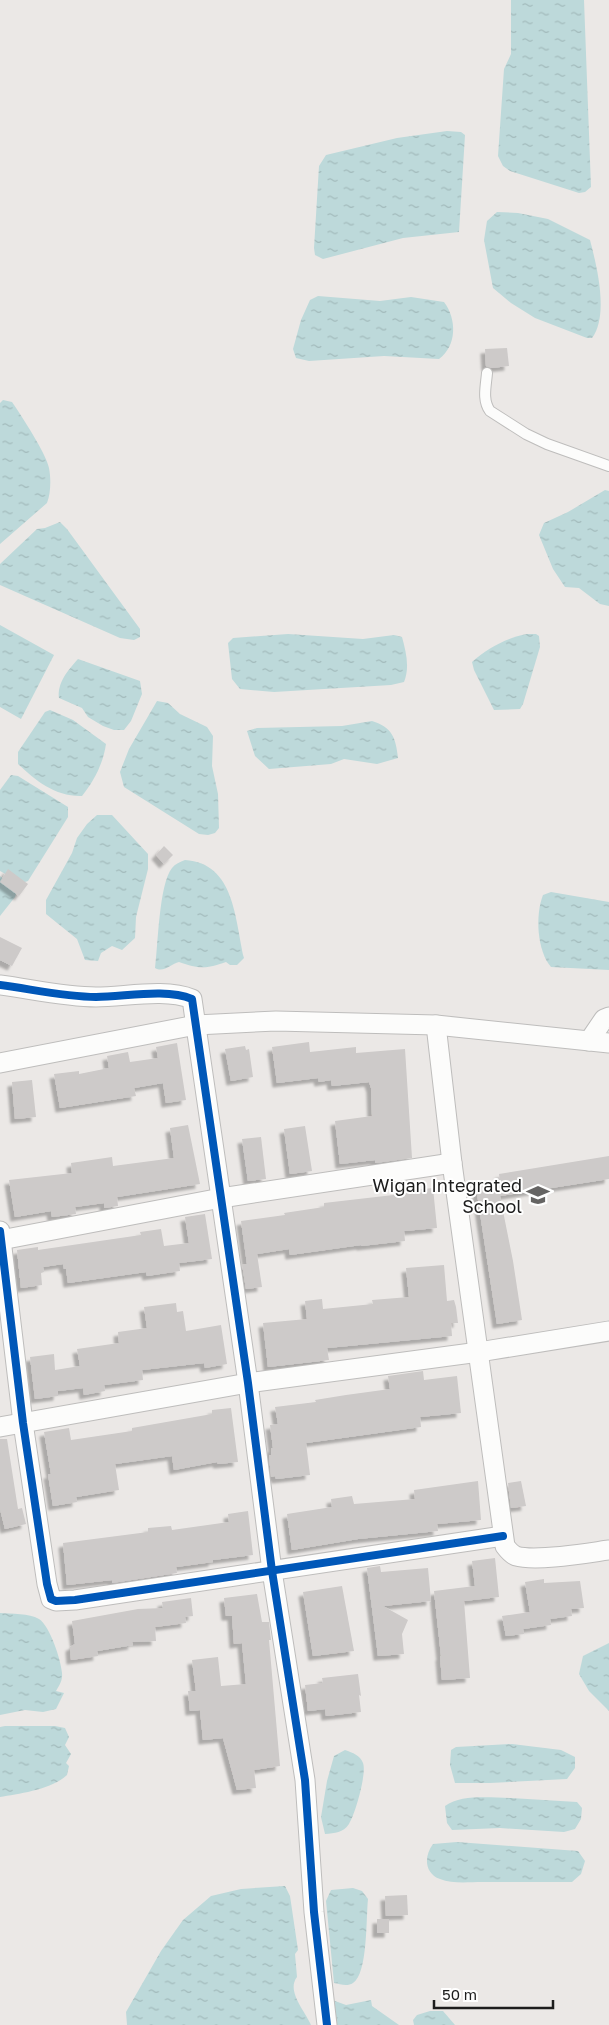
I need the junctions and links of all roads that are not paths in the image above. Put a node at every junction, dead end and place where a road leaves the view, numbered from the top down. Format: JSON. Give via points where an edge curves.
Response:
{"nodes":[{"id":1,"x":487,"y":374,"type":"dead end"},
{"id":2,"x":609,"y":466,"type":"edge"},
{"id":3,"x":0,"y":985,"type":"edge"},
{"id":4,"x":609,"y":1017,"type":"edge"},
{"id":5,"x":196,"y":1025,"type":"junction"},
{"id":6,"x":436,"y":1025,"type":"junction"},
{"id":7,"x":589,"y":1041,"type":"junction"},
{"id":8,"x":609,"y":1043,"type":"edge"},
{"id":9,"x":0,"y":1063,"type":"edge"},
{"id":10,"x":452,"y":1163,"type":"junction"},
{"id":11,"x":221,"y":1198,"type":"junction"},
{"id":12,"x":1,"y":1235,"type":"edge"},
{"id":13,"x":609,"y":1331,"type":"edge"},
{"id":14,"x":479,"y":1352,"type":"junction"},
{"id":15,"x":248,"y":1383,"type":"junction"},
{"id":16,"x":23,"y":1423,"type":"junction"},
{"id":17,"x":0,"y":1427,"type":"edge"},
{"id":18,"x":502,"y":1536,"type":"junction"},
{"id":19,"x":609,"y":1550,"type":"edge"},
{"id":20,"x":272,"y":1570,"type":"junction"},
{"id":21,"x":327,"y":2025,"type":"edge"}],
"edges":[{"from":1,"to":2,"type":"lane","via":[[485,396],[490,412],[540,441]]},
{"from":3,"to":5,"type":"street","via":[[94,997],[183,996],[192,999]]},
{"from":4,"to":7,"type":"street","via":[[604,1019]]},
{"from":5,"to":6,"type":"street","via":[[276,1021]]},
{"from":5,"to":9,"type":"street"},
{"from":5,"to":11,"type":"street"},
{"from":6,"to":7,"type":"street"},
{"from":6,"to":10,"type":"street"},
{"from":7,"to":8,"type":"street"},
{"from":10,"to":11,"type":"street"},
{"from":10,"to":14,"type":"street"},
{"from":11,"to":12,"type":"street"},
{"from":11,"to":15,"type":"street"},
{"from":12,"to":16,"type":"street"},
{"from":13,"to":14,"type":"street"},
{"from":14,"to":15,"type":"street"},
{"from":14,"to":18,"type":"street"},
{"from":15,"to":16,"type":"street"},
{"from":15,"to":20,"type":"street"},
{"from":16,"to":17,"type":"street"},
{"from":16,"to":20,"type":"street","via":[[51,1599],[75,1600]]},
{"from":18,"to":19,"type":"street","via":[[509,1552],[529,1558]]},
{"from":18,"to":20,"type":"street"},
{"from":20,"to":21,"type":"street","via":[[305,1780],[314,1912]]}]}
